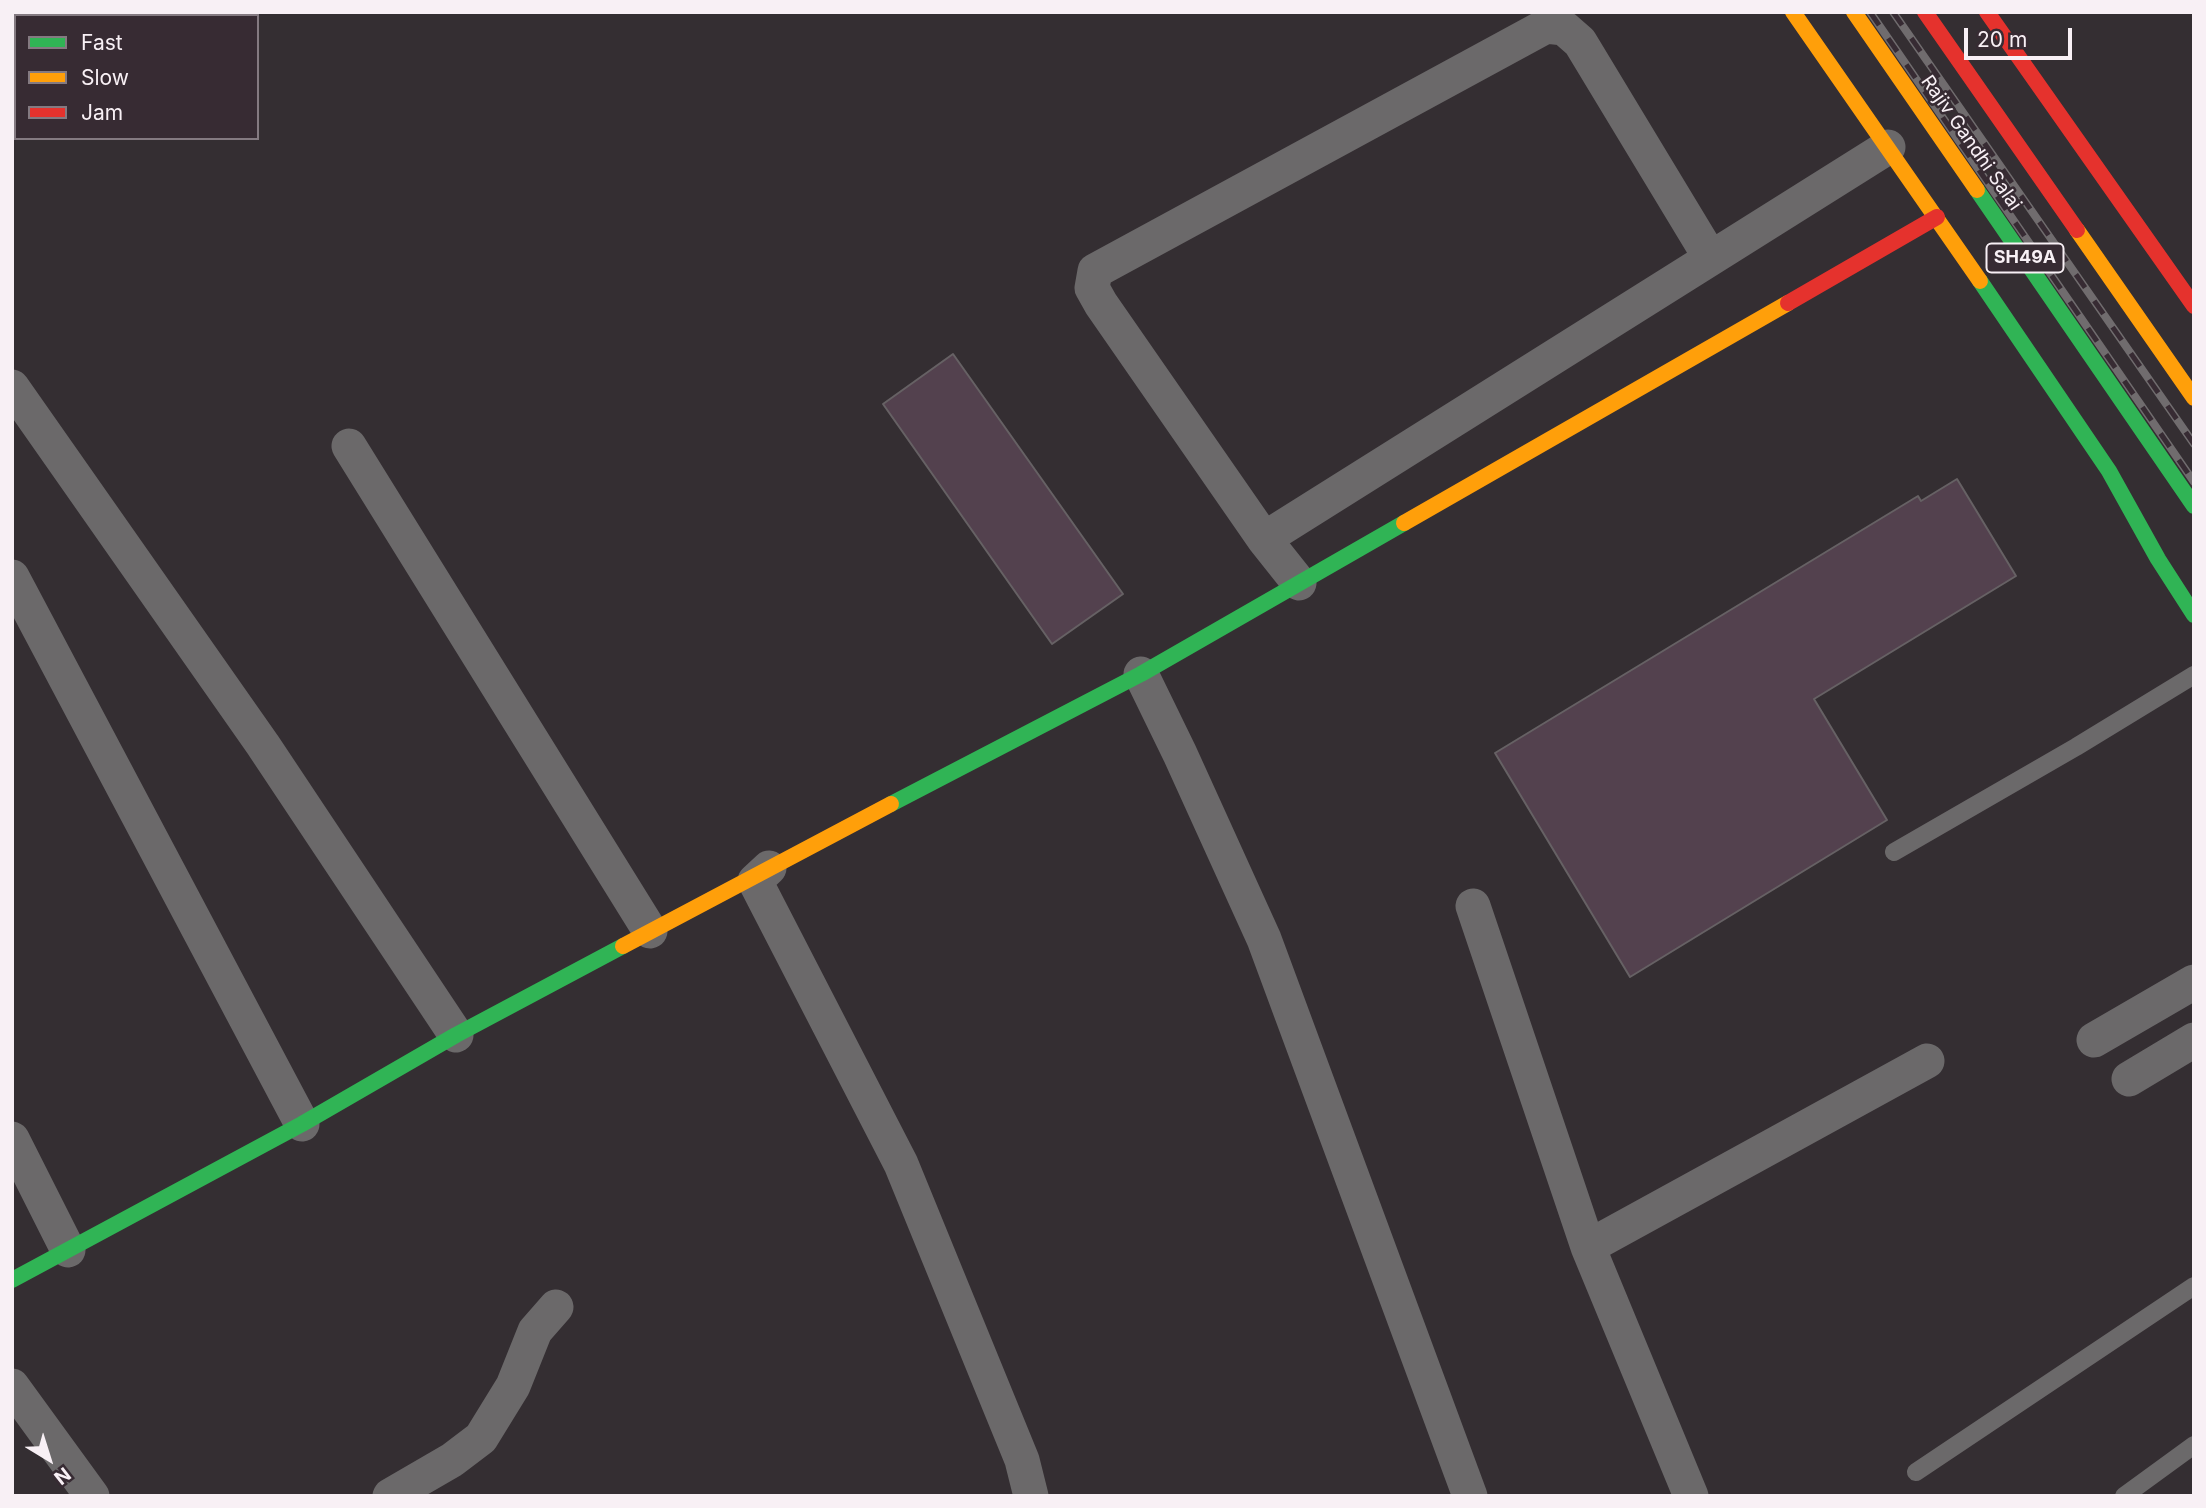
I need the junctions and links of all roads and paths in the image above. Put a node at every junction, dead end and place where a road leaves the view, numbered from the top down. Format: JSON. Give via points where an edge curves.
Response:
{"nodes":[{"id":1,"x":1793,"y":12,"type":"edge"},
{"id":2,"x":1854,"y":12,"type":"edge"},
{"id":3,"x":1924,"y":12,"type":"edge"},
{"id":4,"x":1987,"y":12,"type":"edge"},
{"id":5,"x":1888,"y":147,"type":"junction"},
{"id":6,"x":1937,"y":217,"type":"junction"},
{"id":7,"x":1710,"y":257,"type":"junction"},
{"id":8,"x":2194,"y":306,"type":"edge"},
{"id":9,"x":12,"y":387,"type":"edge"},
{"id":10,"x":2194,"y":398,"type":"edge"},
{"id":11,"x":349,"y":446,"type":"dead end"},
{"id":12,"x":2191,"y":496,"type":"edge"},
{"id":13,"x":1265,"y":539,"type":"junction"},
{"id":14,"x":12,"y":577,"type":"edge"},
{"id":15,"x":1299,"y":583,"type":"junction"},
{"id":16,"x":2194,"y":615,"type":"edge"},
{"id":17,"x":1141,"y":674,"type":"junction"},
{"id":18,"x":2194,"y":675,"type":"edge"},
{"id":19,"x":1894,"y":852,"type":"dead end"},
{"id":20,"x":769,"y":868,"type":"junction"},
{"id":21,"x":1474,"y":906,"type":"dead end"},
{"id":22,"x":650,"y":931,"type":"junction"},
{"id":23,"x":2194,"y":982,"type":"edge"},
{"id":24,"x":456,"y":1035,"type":"junction"},
{"id":25,"x":2094,"y":1040,"type":"dead end"},
{"id":26,"x":2194,"y":1040,"type":"edge"},
{"id":27,"x":1927,"y":1060,"type":"dead end"},
{"id":28,"x":2129,"y":1079,"type":"dead end"},
{"id":29,"x":302,"y":1124,"type":"junction"},
{"id":30,"x":12,"y":1139,"type":"edge"},
{"id":31,"x":1588,"y":1247,"type":"junction"},
{"id":32,"x":68,"y":1250,"type":"junction"},
{"id":33,"x":12,"y":1280,"type":"edge"},
{"id":34,"x":2194,"y":1286,"type":"edge"},
{"id":35,"x":556,"y":1307,"type":"dead end"},
{"id":36,"x":12,"y":1386,"type":"edge"},
{"id":37,"x":2194,"y":1445,"type":"edge"},
{"id":38,"x":1916,"y":1472,"type":"dead end"},
{"id":39,"x":92,"y":1496,"type":"edge"},
{"id":40,"x":390,"y":1496,"type":"edge"},
{"id":41,"x":1031,"y":1496,"type":"edge"},
{"id":42,"x":1470,"y":1496,"type":"edge"},
{"id":43,"x":1691,"y":1496,"type":"edge"},
{"id":44,"x":2124,"y":1496,"type":"edge"}],
"edges":[{"from":1,"to":5,"type":"street"},
{"from":2,"to":12,"type":"street","name":"Rajiv Gandhi Salai","number":"SH49A","via":[[2062,323]]},
{"from":3,"to":10,"type":"street","name":"Rajiv Gandhi Salai","number":"SH49A"},
{"from":4,"to":8,"type":"street"},
{"from":5,"to":6,"type":"street"},
{"from":5,"to":7,"type":"street"},
{"from":6,"to":15,"type":"street"},
{"from":6,"to":16,"type":"street","via":[[2032,346]]},
{"from":7,"to":13,"type":"street"},
{"from":7,"to":13,"type":"street","via":[[1580,41],[1564,28],[1546,26],[1095,271],[1092,288],[1101,304]]},
{"from":9,"to":24,"type":"street","via":[[263,745]]},
{"from":11,"to":22,"type":"street"},
{"from":13,"to":15,"type":"street"},
{"from":14,"to":29,"type":"street"},
{"from":15,"to":17,"type":"street"},
{"from":17,"to":20,"type":"street"},
{"from":17,"to":42,"type":"street","via":[[1264,939]]},
{"from":18,"to":19,"type":"lane"},
{"from":20,"to":22,"type":"street"},
{"from":20,"to":41,"type":"street","via":[[755,881],[901,1164],[1022,1460]]},
{"from":21,"to":31,"type":"street"},
{"from":22,"to":24,"type":"street"},
{"from":23,"to":25,"type":"street"},
{"from":24,"to":29,"type":"street"},
{"from":26,"to":28,"type":"street"},
{"from":27,"to":31,"type":"street"},
{"from":29,"to":32,"type":"street"},
{"from":30,"to":32,"type":"street"},
{"from":31,"to":43,"type":"street"},
{"from":32,"to":33,"type":"street"},
{"from":34,"to":38,"type":"lane"},
{"from":35,"to":40,"type":"street","via":[[535,1331],[513,1386],[481,1438]]},
{"from":36,"to":39,"type":"street"},
{"from":37,"to":44,"type":"lane"}]}
